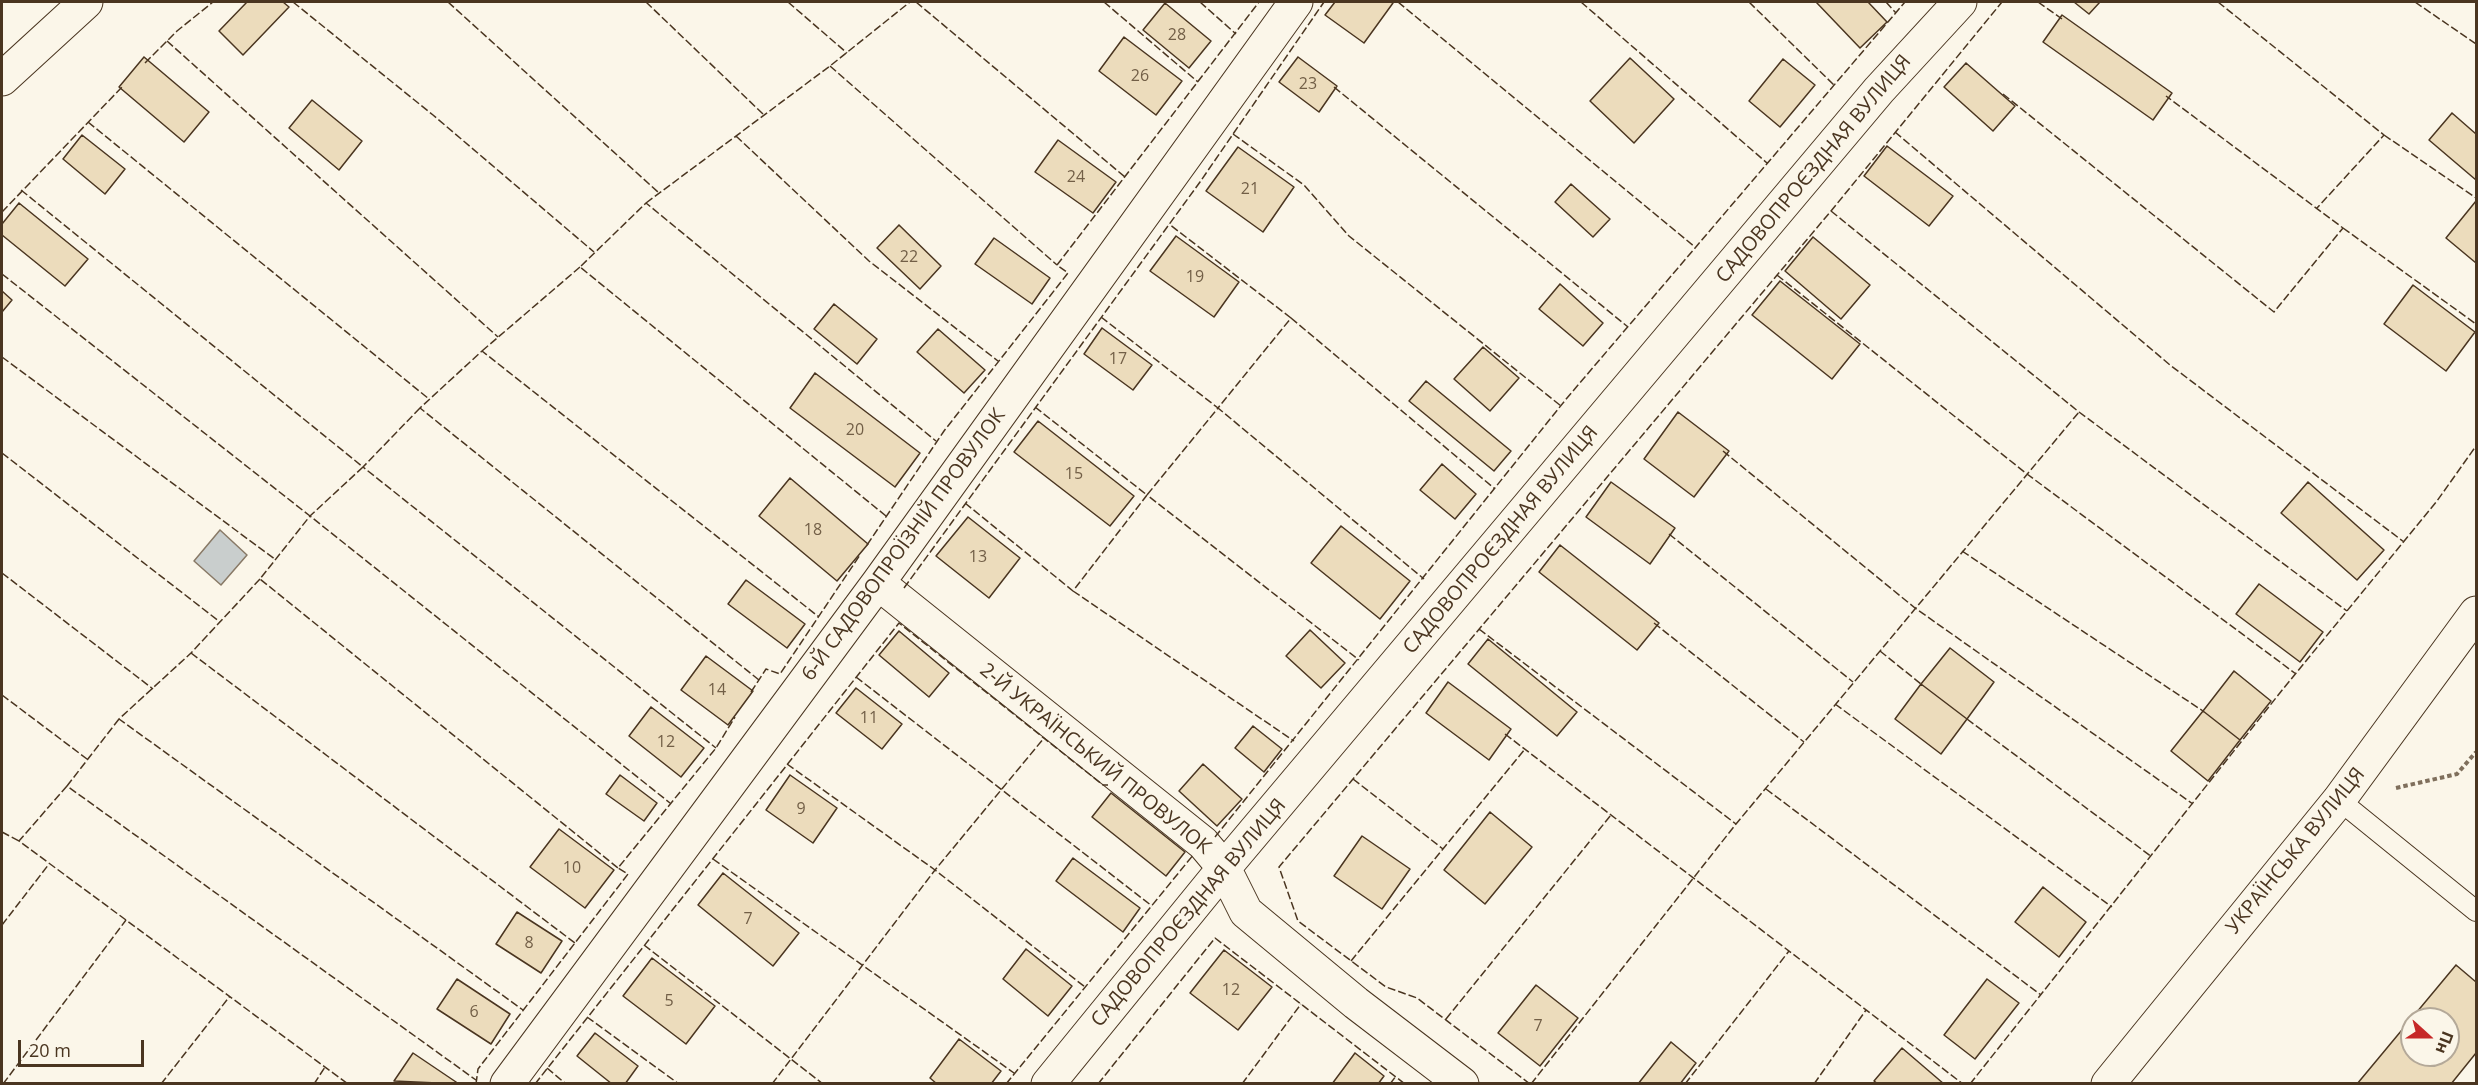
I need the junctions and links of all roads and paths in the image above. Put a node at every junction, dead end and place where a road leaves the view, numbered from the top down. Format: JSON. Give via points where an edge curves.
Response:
{"nodes":[{"id":1,"x":86,"y":2,"type":"edge"},
{"id":2,"x":1296,"y":2,"type":"edge"},
{"id":3,"x":1960,"y":2,"type":"edge"},
{"id":4,"x":2,"y":79,"type":"edge"},
{"id":5,"x":878,"y":583,"type":"junction"},
{"id":6,"x":2476,"y":613,"type":"edge"},
{"id":7,"x":2476,"y":752,"type":"edge"},
{"id":8,"x":2339,"y":800,"type":"junction"},
{"id":9,"x":1224,"y":868,"type":"junction"},
{"id":10,"x":2476,"y":911,"type":"edge"},
{"id":11,"x":507,"y":1083,"type":"edge"},
{"id":12,"x":1048,"y":1083,"type":"edge"},
{"id":13,"x":1462,"y":1083,"type":"edge"},
{"id":14,"x":2108,"y":1083,"type":"edge"}],
"edges":[{"from":1,"to":4,"type":"street"},
{"from":2,"to":5,"type":"street","name":"6-Й САДОВОПРОЇЗНІЙ ПРОВУЛОК"},
{"from":3,"to":9,"type":"street","name":"САДОВОПРОЄЗДНАЯ ВУЛИЦЯ","via":[[1879,90]]},
{"from":5,"to":9,"type":"street","name":"2-Й УКРАЇНСЬКИЙ ПРОВУЛОК","via":[[1203,843]]},
{"from":5,"to":11,"type":"street","name":"6-Й САДОВОПРОЇЗНІЙ ПРОВУЛОК"},
{"from":6,"to":8,"type":"street","name":"УКРАЇНСЬКА ВУЛИЦЯ"},
{"from":7,"to":8,"type":"path","via":[[2457,774]]},
{"from":8,"to":10,"type":"lane"},
{"from":8,"to":14,"type":"street","name":"УКРАЇНСЬКА ВУЛИЦЯ"},
{"from":9,"to":12,"type":"street","name":"САДОВОПРОЄЗДНАЯ ВУЛИЦЯ"},
{"from":9,"to":13,"type":"street","name":"2-Й УКРАЇНСЬКИЙ ПРОВУЛОК","via":[[1246,912],[1356,1003]]}]}
